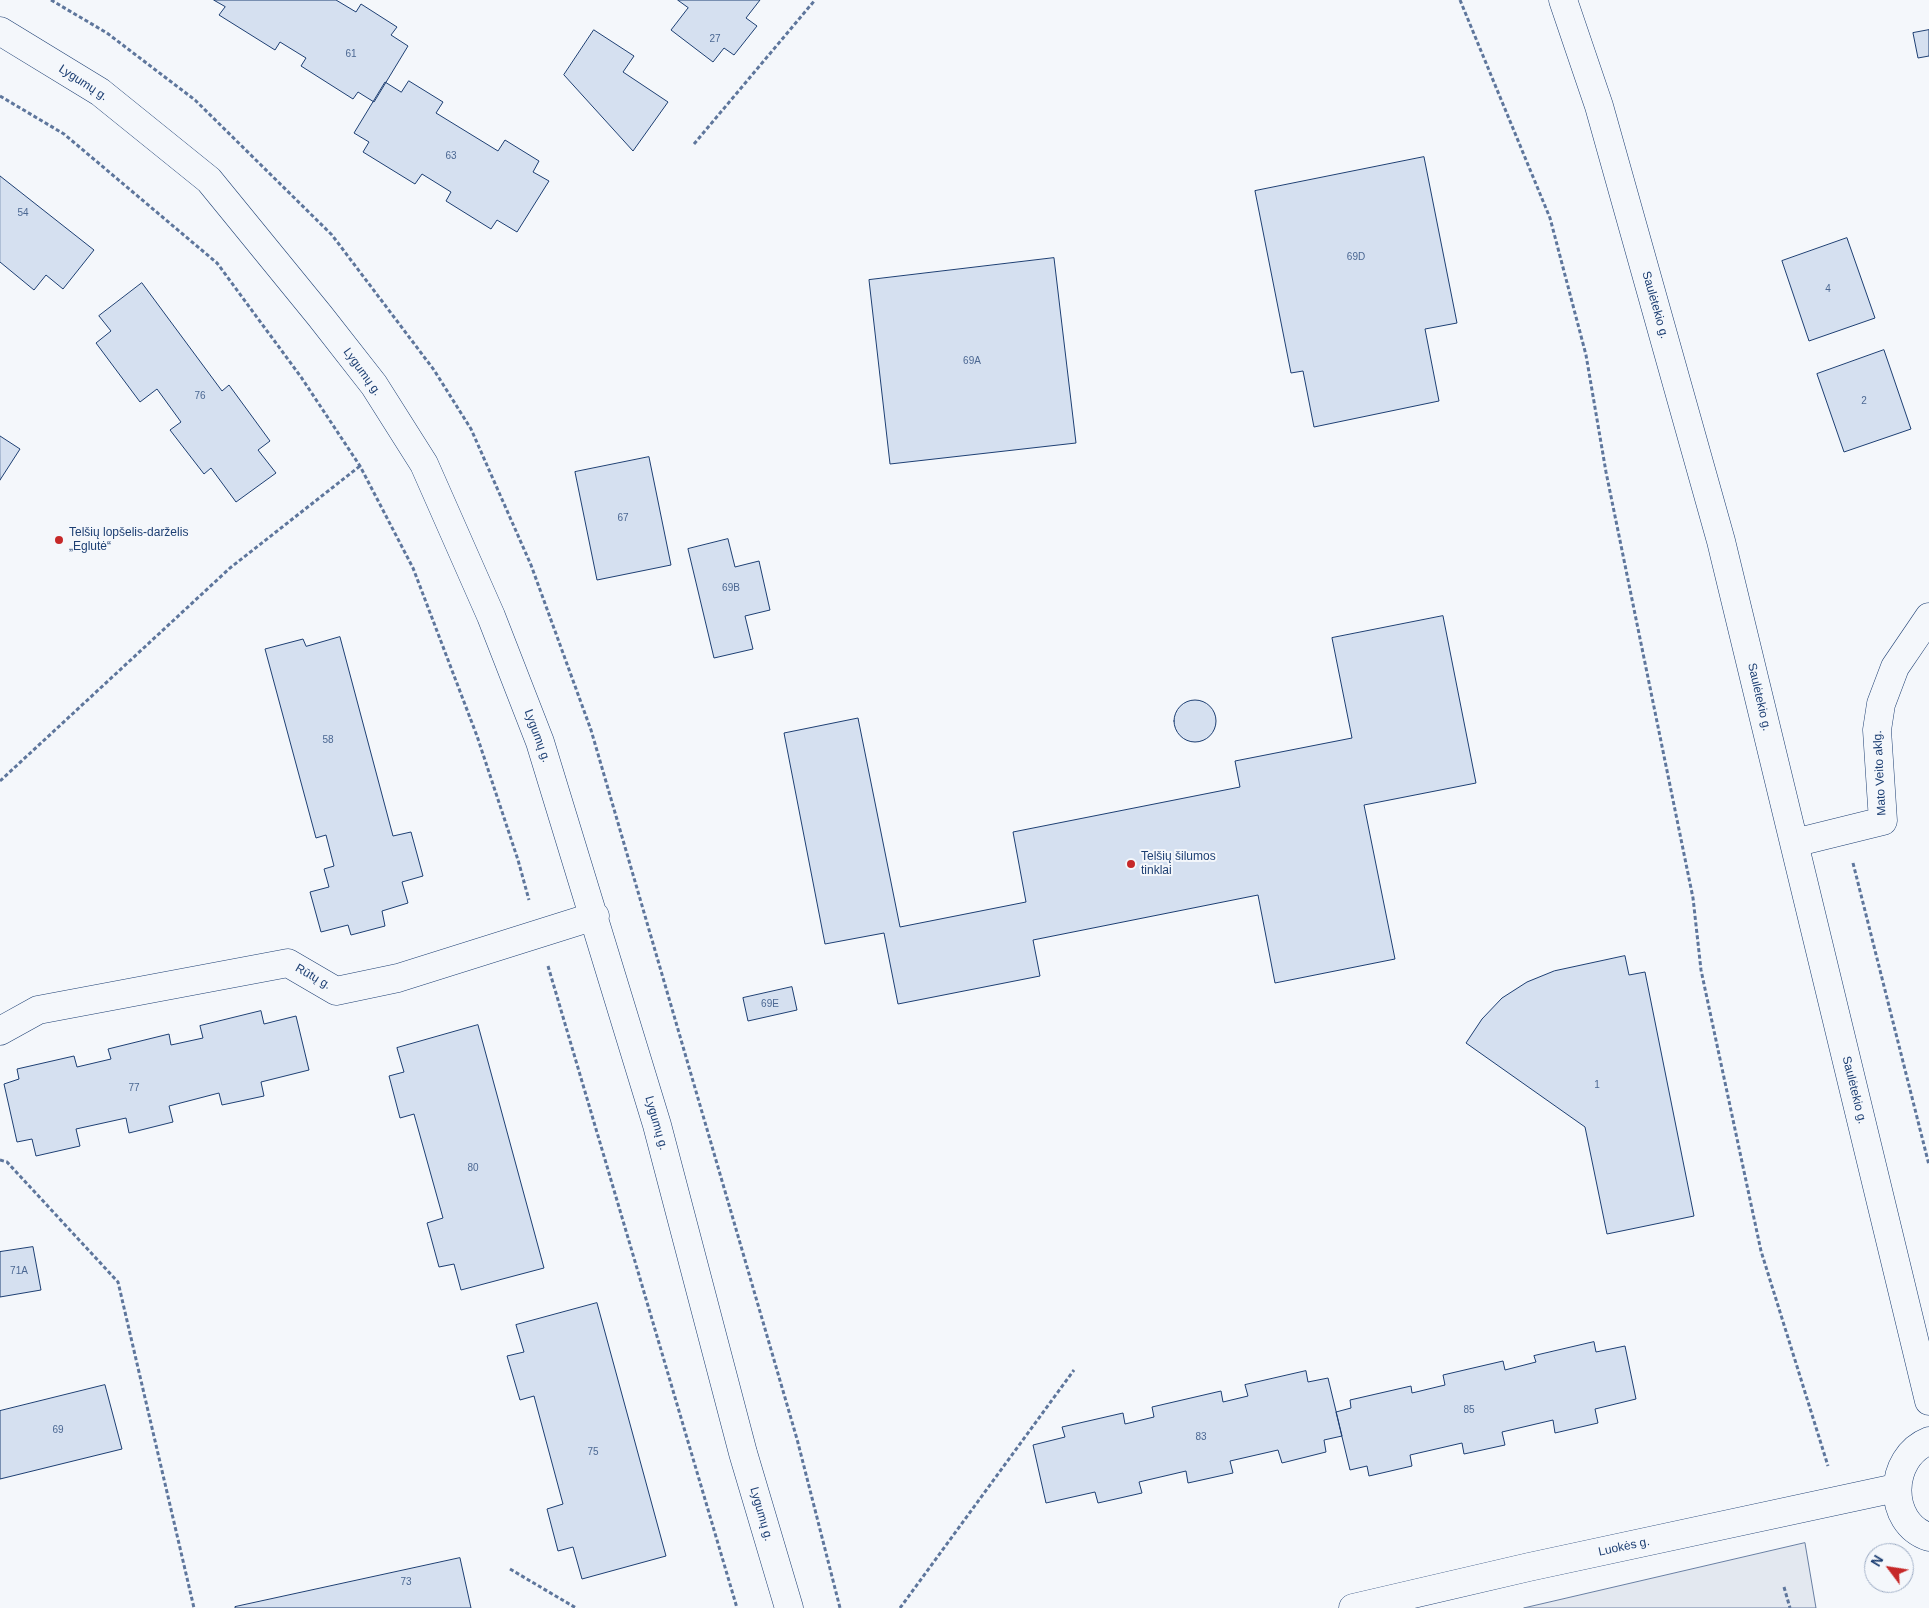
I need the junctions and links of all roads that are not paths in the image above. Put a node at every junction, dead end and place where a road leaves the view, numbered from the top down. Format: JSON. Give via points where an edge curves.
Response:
{"nodes":[{"id":1,"x":1563,"y":0,"type":"edge"},
{"id":2,"x":0,"y":31,"type":"edge"},
{"id":3,"x":1929,"y":617,"type":"edge"},
{"id":4,"x":1794,"y":843,"type":"junction"},
{"id":5,"x":595,"y":916,"type":"junction"},
{"id":6,"x":0,"y":1031,"type":"edge"},
{"id":7,"x":1929,"y":1401,"type":"edge"},
{"id":8,"x":1929,"y":1441,"type":"edge"},
{"id":9,"x":1896,"y":1488,"type":"junction"},
{"id":10,"x":1929,"y":1537,"type":"edge"},
{"id":11,"x":789,"y":1608,"type":"edge"},
{"id":12,"x":1353,"y":1608,"type":"edge"}],
"edges":[{"from":1,"to":4,"type":"street","name":"Saulėtekio g.","via":[[1599,106],[1721,541]]},
{"from":2,"to":5,"type":"street","name":"Lygumų g.","via":[[100,92],[209,180],[374,386],[424,464],[491,616],[540,742]]},
{"from":3,"to":4,"type":"street","name":"Mato Veito aklg.","via":[[1896,667],[1881,704],[1877,730],[1883,821]]},
{"from":4,"to":7,"type":"street","name":"Saulėtekio g."},
{"from":5,"to":6,"type":"street","name":"Rūtų g.","via":[[398,978],[336,991],[288,963],[38,1010]]},
{"from":5,"to":11,"type":"street","name":"Lygumų g.","via":[[657,1125],[743,1453]]},
{"from":8,"to":9,"type":"street","via":[[1908,1456]]},
{"from":9,"to":10,"type":"street","via":[[1899,1507],[1908,1523]]},
{"from":9,"to":12,"type":"street","name":"Luokės g."}]}
